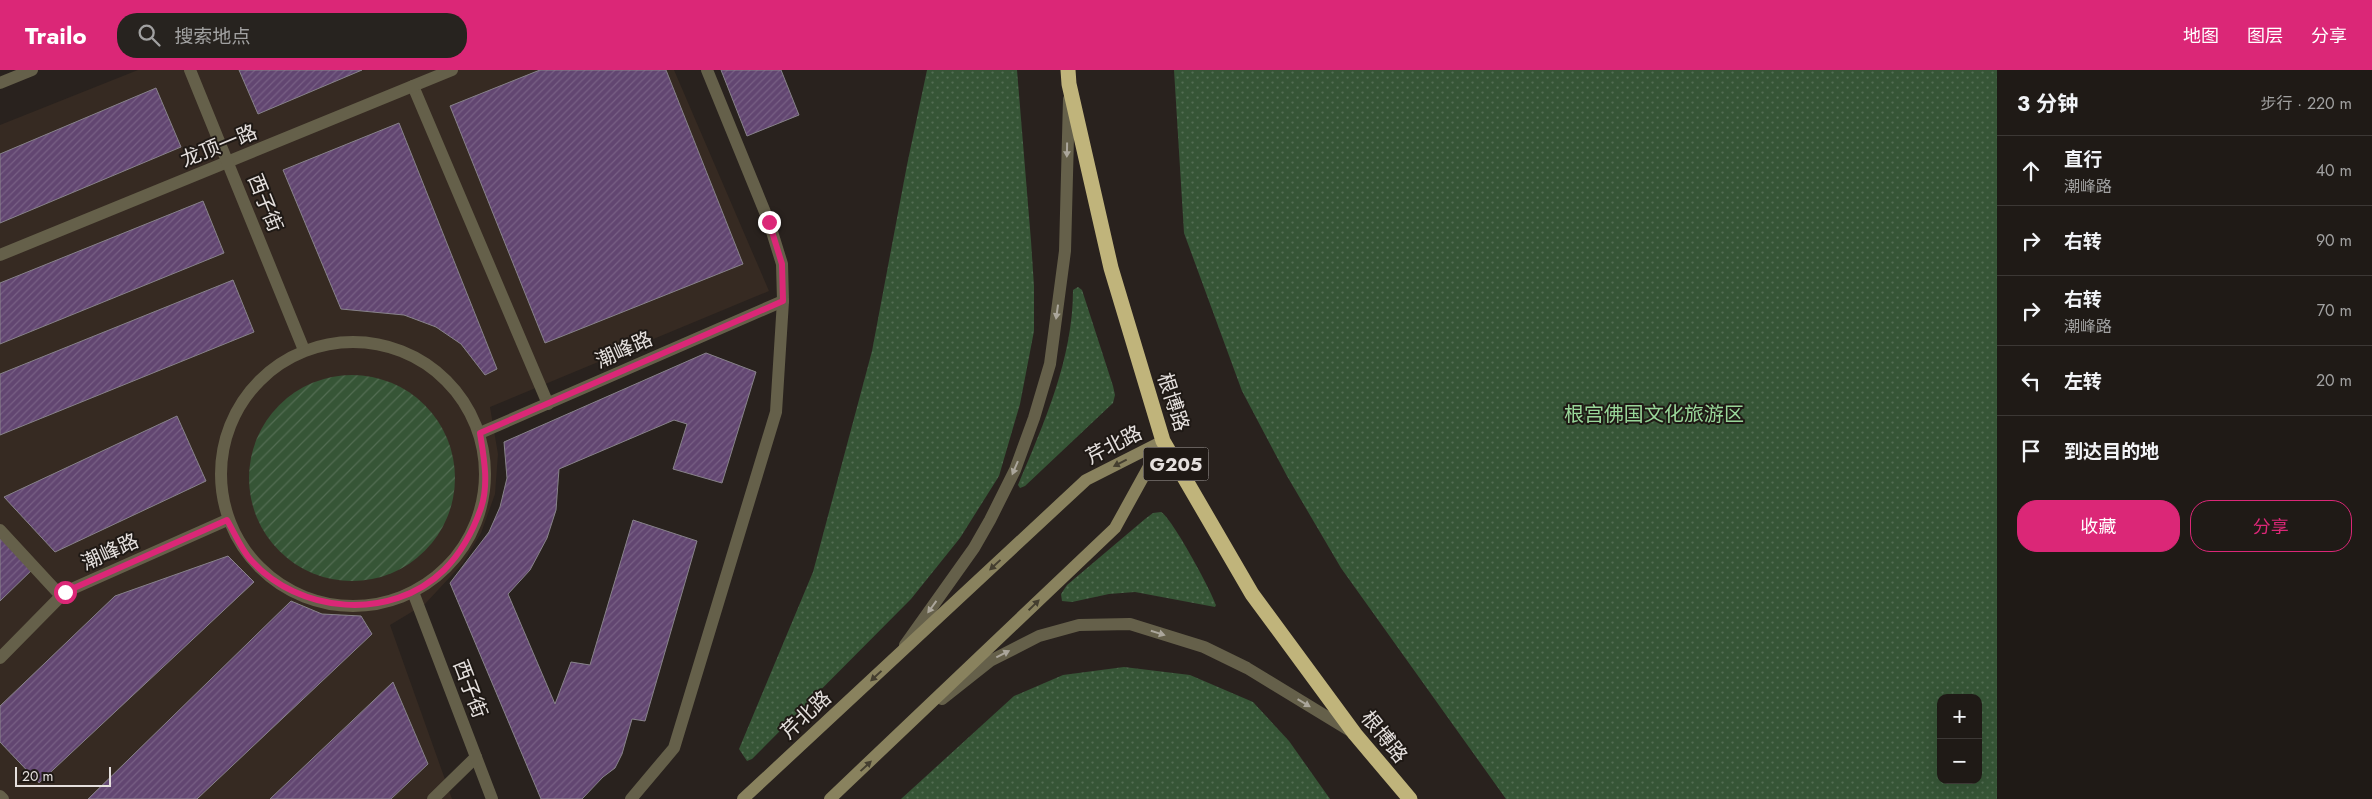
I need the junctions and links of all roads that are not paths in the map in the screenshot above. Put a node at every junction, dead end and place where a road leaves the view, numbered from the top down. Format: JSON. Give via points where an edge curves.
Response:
{"nodes":[{"id":1,"x":32,"y":70,"type":"edge"},
{"id":2,"x":190,"y":70,"type":"edge"},
{"id":3,"x":452,"y":70,"type":"edge"},
{"id":4,"x":707,"y":70,"type":"edge"},
{"id":5,"x":1069,"y":77,"type":"edge"},
{"id":6,"x":0,"y":83,"type":"edge"},
{"id":7,"x":412,"y":86,"type":"junction"},
{"id":8,"x":228,"y":162,"type":"junction"},
{"id":9,"x":0,"y":255,"type":"edge"},
{"id":10,"x":783,"y":301,"type":"junction"},
{"id":11,"x":304,"y":350,"type":"junction"},
{"id":12,"x":548,"y":404,"type":"junction"},
{"id":13,"x":480,"y":433,"type":"junction"},
{"id":14,"x":1163,"y":441,"type":"junction"},
{"id":15,"x":227,"y":520,"type":"junction"},
{"id":16,"x":0,"y":530,"type":"edge"},
{"id":17,"x":413,"y":592,"type":"junction"},
{"id":18,"x":61,"y":596,"type":"junction"},
{"id":19,"x":896,"y":656,"type":"junction"},
{"id":20,"x":0,"y":658,"type":"edge"},
{"id":21,"x":909,"y":726,"type":"junction"},
{"id":22,"x":1355,"y":734,"type":"junction"},
{"id":23,"x":476,"y":758,"type":"junction"},
{"id":24,"x":433,"y":799,"type":"edge"},
{"id":25,"x":492,"y":799,"type":"edge"},
{"id":26,"x":631,"y":799,"type":"edge"},
{"id":27,"x":744,"y":799,"type":"edge"},
{"id":28,"x":830,"y":799,"type":"edge"},
{"id":29,"x":1410,"y":799,"type":"edge"}],
"edges":[{"from":1,"to":6,"type":"street"},
{"from":2,"to":8,"type":"street","name":"西子街"},
{"from":3,"to":7,"type":"street","name":"龙顶一路"},
{"from":4,"to":10,"type":"street","via":[[769,222],[782,264]]},
{"from":5,"to":14,"type":"highway","name":"根博路","number":"G205","via":[[1111,268]]},
{"from":5,"to":19,"type":"street","one_way":true,"via":[[1065,251],[1050,364],[1034,418],[1015,470],[974,548]]},
{"from":7,"to":8,"type":"street","name":"龙顶一路"},
{"from":7,"to":12,"type":"street"},
{"from":8,"to":9,"type":"street","name":"龙顶一路"},
{"from":8,"to":11,"type":"street","name":"西子街"},
{"from":10,"to":12,"type":"street","name":"潮峰路"},
{"from":10,"to":26,"type":"street","via":[[776,412],[680,729],[674,748]]},
{"from":11,"to":13,"type":"street","via":[[347,341],[390,346],[429,365],[454,389]]},
{"from":11,"to":15,"type":"street","via":[[268,371],[241,401],[224,439],[219,480]]},
{"from":12,"to":13,"type":"street","name":"潮峰路"},
{"from":13,"to":17,"type":"street","via":[[486,470],[482,507],[467,541],[444,570]]},
{"from":14,"to":19,"type":"main road","name":"芹北路","one_way":true,"via":[[1086,480]]},
{"from":21,"to":14,"type":"main road","name":"芹北路","one_way":true,"via":[[1115,528]]},
{"from":14,"to":22,"type":"highway","name":"根博路","number":"G205","via":[[1252,594]]},
{"from":15,"to":17,"type":"street","via":[[250,559],[284,588],[325,604],[370,605]]},
{"from":15,"to":18,"type":"street","name":"潮峰路"},
{"from":16,"to":18,"type":"street"},
{"from":17,"to":23,"type":"street","name":"西子街"},
{"from":18,"to":20,"type":"street","name":"潮峰路"},
{"from":19,"to":27,"type":"main road","name":"芹北路","one_way":true},
{"from":21,"to":22,"type":"street","one_way":true,"via":[[990,661],[1039,636],[1079,625],[1130,624],[1204,647],[1247,668]]},
{"from":28,"to":21,"type":"main road","name":"芹北路","one_way":true},
{"from":22,"to":29,"type":"highway","name":"根博路","number":"G205"},
{"from":23,"to":24,"type":"street"},
{"from":23,"to":25,"type":"street","name":"西子街"}]}
